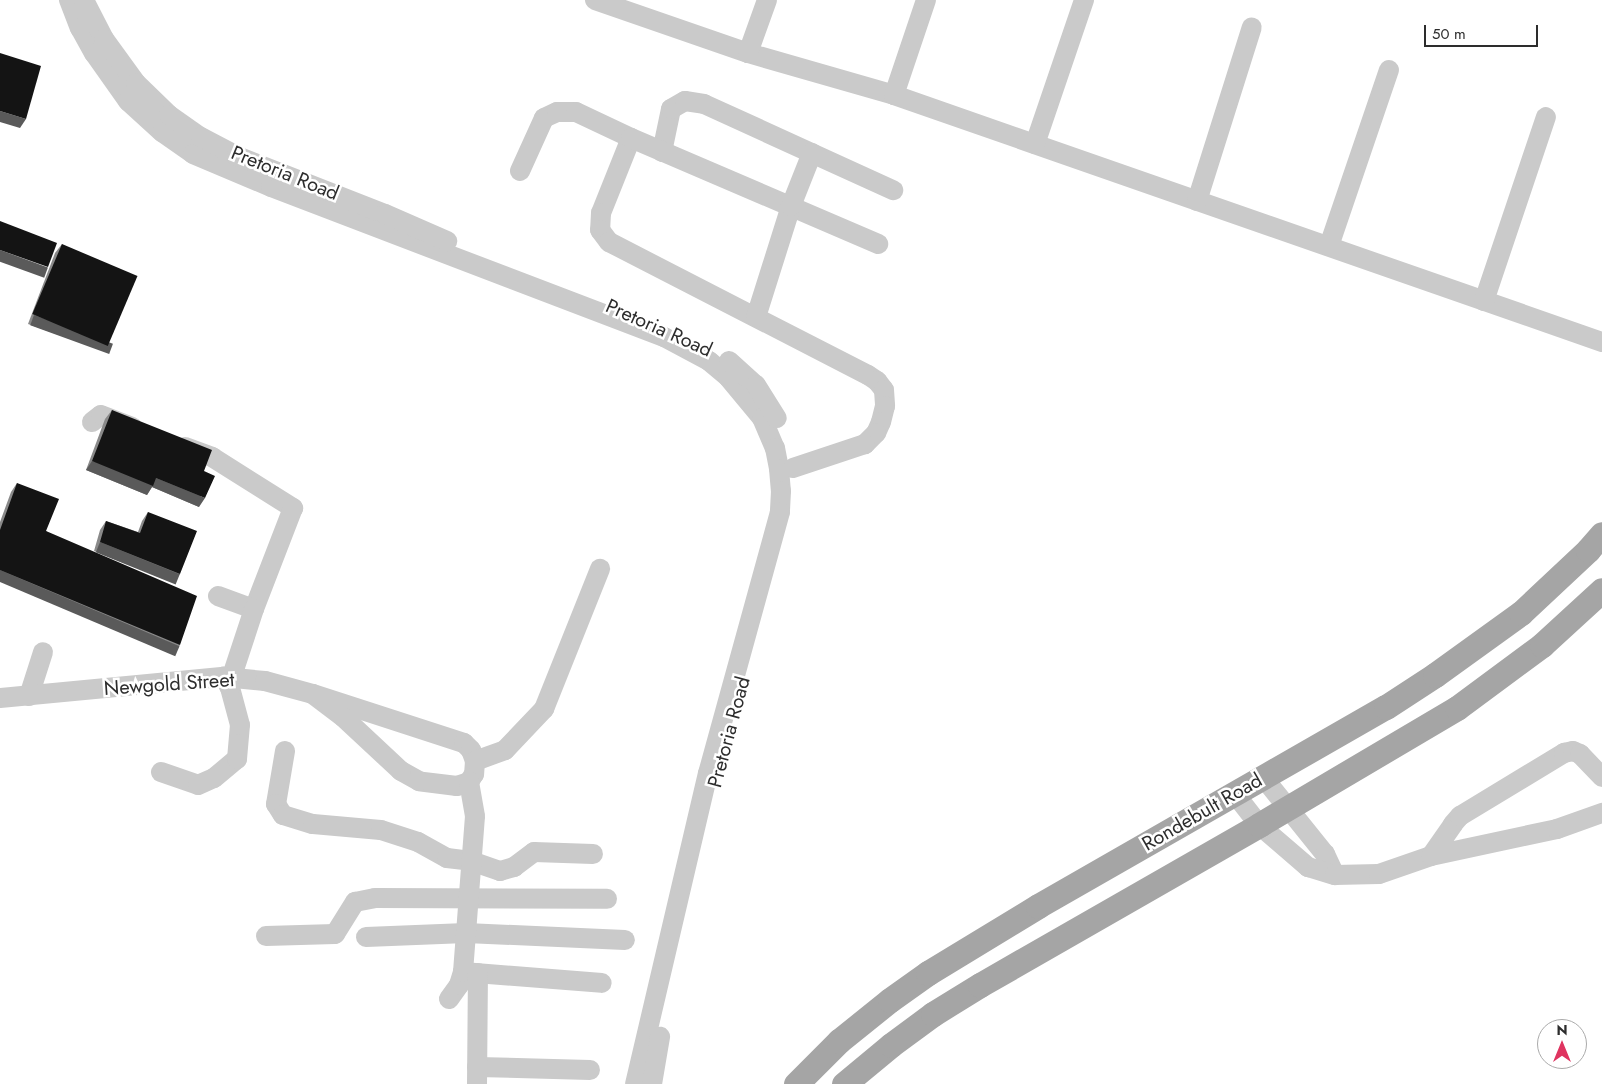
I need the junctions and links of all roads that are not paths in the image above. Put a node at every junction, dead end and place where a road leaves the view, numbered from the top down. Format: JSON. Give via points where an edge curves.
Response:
{"nodes":[{"id":1,"x":68,"y":0,"type":"edge"},
{"id":2,"x":84,"y":0,"type":"edge"},
{"id":3,"x":595,"y":0,"type":"edge"},
{"id":4,"x":767,"y":0,"type":"edge"},
{"id":5,"x":926,"y":0,"type":"edge"},
{"id":6,"x":1084,"y":0,"type":"edge"},
{"id":7,"x":635,"y":7,"type":"edge"},
{"id":8,"x":1252,"y":27,"type":"dead end"},
{"id":9,"x":748,"y":53,"type":"junction"},
{"id":10,"x":1389,"y":70,"type":"dead end"},
{"id":11,"x":894,"y":95,"type":"junction"},
{"id":12,"x":1546,"y":117,"type":"dead end"},
{"id":13,"x":631,"y":138,"type":"junction"},
{"id":14,"x":1035,"y":144,"type":"junction"},
{"id":15,"x":662,"y":152,"type":"junction"},
{"id":16,"x":212,"y":153,"type":"junction"},
{"id":17,"x":812,"y":153,"type":"junction"},
{"id":18,"x":520,"y":171,"type":"dead end"},
{"id":19,"x":893,"y":190,"type":"dead end"},
{"id":20,"x":1198,"y":201,"type":"junction"},
{"id":21,"x":791,"y":206,"type":"junction"},
{"id":22,"x":878,"y":244,"type":"dead end"},
{"id":23,"x":1329,"y":246,"type":"junction"},
{"id":24,"x":1484,"y":301,"type":"junction"},
{"id":25,"x":756,"y":317,"type":"junction"},
{"id":26,"x":1602,"y":342,"type":"edge"},
{"id":27,"x":92,"y":422,"type":"dead end"},
{"id":28,"x":147,"y":432,"type":"edge"},
{"id":29,"x":166,"y":439,"type":"edge"},
{"id":30,"x":781,"y":446,"type":"junction"},
{"id":31,"x":793,"y":468,"type":"junction"},
{"id":32,"x":1602,"y":534,"type":"edge"},
{"id":33,"x":600,"y":569,"type":"dead end"},
{"id":34,"x":1602,"y":590,"type":"edge"},
{"id":35,"x":218,"y":596,"type":"dead end"},
{"id":36,"x":254,"y":610,"type":"junction"},
{"id":37,"x":43,"y":652,"type":"dead end"},
{"id":38,"x":228,"y":677,"type":"junction"},
{"id":39,"x":313,"y":694,"type":"junction"},
{"id":40,"x":29,"y":696,"type":"junction"},
{"id":41,"x":0,"y":698,"type":"edge"},
{"id":42,"x":285,"y":751,"type":"dead end"},
{"id":43,"x":475,"y":761,"type":"junction"},
{"id":44,"x":161,"y":772,"type":"dead end"},
{"id":45,"x":1263,"y":777,"type":"junction"},
{"id":46,"x":1602,"y":778,"type":"edge"},
{"id":47,"x":469,"y":782,"type":"junction"},
{"id":48,"x":1235,"y":794,"type":"junction"},
{"id":49,"x":1287,"y":808,"type":"junction"},
{"id":50,"x":1602,"y":813,"type":"edge"},
{"id":51,"x":1259,"y":825,"type":"junction"},
{"id":52,"x":696,"y":846,"type":"junction"},
{"id":53,"x":594,"y":854,"type":"dead end"},
{"id":54,"x":1431,"y":856,"type":"junction"},
{"id":55,"x":471,"y":860,"type":"junction"},
{"id":56,"x":1335,"y":876,"type":"junction"},
{"id":57,"x":468,"y":898,"type":"junction"},
{"id":58,"x":607,"y":900,"type":"dead end"},
{"id":59,"x":466,"y":933,"type":"junction"},
{"id":60,"x":266,"y":936,"type":"dead end"},
{"id":61,"x":366,"y":937,"type":"dead end"},
{"id":62,"x":625,"y":940,"type":"dead end"},
{"id":63,"x":470,"y":972,"type":"junction"},
{"id":64,"x":602,"y":983,"type":"dead end"},
{"id":65,"x":449,"y":999,"type":"dead end"},
{"id":66,"x":659,"y":1013,"type":"junction"},
{"id":67,"x":590,"y":1070,"type":"dead end"},
{"id":68,"x":477,"y":1076,"type":"edge"},
{"id":69,"x":635,"y":1084,"type":"edge"},
{"id":70,"x":652,"y":1084,"type":"edge"},
{"id":71,"x":796,"y":1084,"type":"edge"},
{"id":72,"x":844,"y":1084,"type":"edge"}],
"edges":[{"from":1,"to":16,"type":"street","name":"Pretoria Road","via":[[94,53],[128,102],[193,154]]},
{"from":2,"to":16,"type":"street","name":"Pretoria Road","via":[[104,38],[136,83]]},
{"from":3,"to":7,"type":"street"},
{"from":4,"to":9,"type":"street"},
{"from":5,"to":11,"type":"street"},
{"from":6,"to":14,"type":"street"},
{"from":7,"to":9,"type":"street"},
{"from":8,"to":20,"type":"street"},
{"from":9,"to":11,"type":"street"},
{"from":10,"to":23,"type":"street"},
{"from":11,"to":14,"type":"street"},
{"from":12,"to":24,"type":"street"},
{"from":13,"to":15,"type":"street"},
{"from":13,"to":18,"type":"street","via":[[576,112],[558,112],[544,118]]},
{"from":13,"to":25,"type":"street","via":[[602,213],[600,230],[604,236],[609,242]]},
{"from":14,"to":20,"type":"street"},
{"from":15,"to":17,"type":"street","via":[[671,109],[685,101],[704,104]]},
{"from":15,"to":21,"type":"street"},
{"from":16,"to":30,"type":"street","name":"Pretoria Road","via":[[237,156],[702,343],[731,362],[756,385],[775,413]]},
{"from":17,"to":19,"type":"street"},
{"from":17,"to":21,"type":"street"},
{"from":20,"to":23,"type":"street"},
{"from":21,"to":22,"type":"street"},
{"from":21,"to":25,"type":"street"},
{"from":23,"to":24,"type":"street"},
{"from":24,"to":26,"type":"street"},
{"from":25,"to":31,"type":"street","via":[[868,374],[884,390],[881,422],[865,444]]},
{"from":27,"to":28,"type":"street","via":[[101,414]]},
{"from":29,"to":36,"type":"street","via":[[212,457],[293,508]]},
{"from":30,"to":31,"type":"street","name":"Pretoria Road"},
{"from":30,"to":52,"type":"street","name":"Pretoria Road","via":[[780,512],[720,726]]},
{"from":31,"to":52,"type":"street","name":"Pretoria Road","via":[[795,503],[781,566],[732,715]]},
{"from":32,"to":45,"type":"main road","name":"Rondebult Road","via":[[1521,613],[1435,675],[1386,707]]},
{"from":33,"to":43,"type":"street","via":[[544,709],[504,750]]},
{"from":34,"to":49,"type":"main road","name":"Rondebult Road","via":[[1542,645],[1457,708]]},
{"from":35,"to":36,"type":"street"},
{"from":36,"to":38,"type":"street"},
{"from":37,"to":40,"type":"street"},
{"from":38,"to":39,"type":"street","name":"Newgold Street","via":[[265,681]]},
{"from":38,"to":40,"type":"street","name":"Newgold Street"},
{"from":38,"to":44,"type":"street","via":[[240,725],[237,759],[214,778],[198,785]]},
{"from":39,"to":43,"type":"street","name":"Newgold Street","via":[[450,737],[468,746]]},
{"from":39,"to":47,"type":"street","via":[[400,770],[420,781],[437,784],[457,786]]},
{"from":40,"to":41,"type":"street","name":"Newgold Street"},
{"from":42,"to":55,"type":"street","via":[[276,804],[283,815],[313,824],[381,830],[418,842],[447,858]]},
{"from":43,"to":47,"type":"street","via":[[474,774]]},
{"from":45,"to":48,"type":"main road","name":"Rondebult Road"},
{"from":45,"to":49,"type":"street"},
{"from":46,"to":54,"type":"street","via":[[1580,754],[1573,751],[1564,753],[1460,816]]},
{"from":47,"to":55,"type":"street","via":[[475,816]]},
{"from":48,"to":51,"type":"street"},
{"from":48,"to":71,"type":"main road","name":"Rondebult Road","via":[[928,973],[839,1041]]},
{"from":49,"to":51,"type":"main road","name":"Rondebult Road"},
{"from":49,"to":56,"type":"street","via":[[1326,854]]},
{"from":50,"to":54,"type":"street","via":[[1556,829]]},
{"from":51,"to":56,"type":"street","via":[[1308,867]]},
{"from":51,"to":72,"type":"main road","name":"Rondebult Road","via":[[972,990],[891,1045]]},
{"from":52,"to":66,"type":"street","name":"Pretoria Road"},
{"from":53,"to":55,"type":"street","via":[[534,852],[514,867],[500,871]]},
{"from":54,"to":56,"type":"street","via":[[1379,874]]},
{"from":55,"to":57,"type":"street"},
{"from":57,"to":58,"type":"street"},
{"from":57,"to":59,"type":"street"},
{"from":57,"to":60,"type":"street","via":[[374,898],[355,902],[335,934]]},
{"from":59,"to":61,"type":"street"},
{"from":59,"to":62,"type":"street"},
{"from":59,"to":63,"type":"street"},
{"from":63,"to":64,"type":"street"},
{"from":63,"to":65,"type":"street"},
{"from":63,"to":68,"type":"street"},
{"from":66,"to":69,"type":"street"},
{"from":66,"to":70,"type":"street"},
{"from":67,"to":68,"type":"street"}]}
